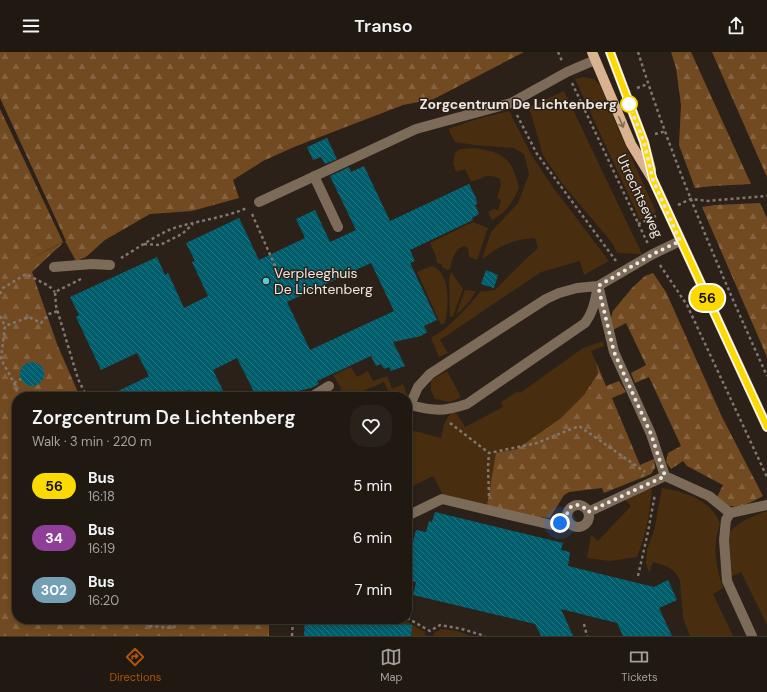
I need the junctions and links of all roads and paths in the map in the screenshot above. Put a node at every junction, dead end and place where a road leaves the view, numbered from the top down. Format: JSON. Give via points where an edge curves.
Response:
{"nodes":[{"id":1,"x":558,"y":52,"type":"edge"},
{"id":2,"x":610,"y":52,"type":"edge"},
{"id":3,"x":638,"y":52,"type":"edge"},
{"id":4,"x":593,"y":56,"type":"edge"},
{"id":5,"x":567,"y":72,"type":"junction"},
{"id":6,"x":648,"y":84,"type":"junction"},
{"id":7,"x":637,"y":88,"type":"dead end"},
{"id":8,"x":511,"y":103,"type":"junction"},
{"id":9,"x":666,"y":131,"type":"junction"},
{"id":10,"x":655,"y":134,"type":"dead end"},
{"id":11,"x":314,"y":176,"type":"junction"},
{"id":12,"x":653,"y":180,"type":"junction"},
{"id":13,"x":767,"y":196,"type":"edge"},
{"id":14,"x":691,"y":199,"type":"junction"},
{"id":15,"x":259,"y":202,"type":"dead end"},
{"id":16,"x":193,"y":224,"type":"junction"},
{"id":17,"x":338,"y":227,"type":"dead end"},
{"id":18,"x":680,"y":241,"type":"junction"},
{"id":19,"x":166,"y":242,"type":"junction"},
{"id":20,"x":144,"y":244,"type":"junction"},
{"id":21,"x":168,"y":246,"type":"dead end"},
{"id":22,"x":653,"y":254,"type":"junction"},
{"id":23,"x":110,"y":265,"type":"joint"},
{"id":24,"x":54,"y":267,"type":"dead end"},
{"id":25,"x":276,"y":268,"type":"dead end"},
{"id":26,"x":623,"y":271,"type":"junction"},
{"id":27,"x":85,"y":277,"type":"dead end"},
{"id":28,"x":598,"y":286,"type":"junction"},
{"id":29,"x":55,"y":292,"type":"junction"},
{"id":30,"x":0,"y":294,"type":"edge"},
{"id":31,"x":58,"y":311,"type":"junction"},
{"id":32,"x":0,"y":316,"type":"edge"},
{"id":33,"x":5,"y":326,"type":"junction"},
{"id":34,"x":767,"y":376,"type":"edge"},
{"id":35,"x":21,"y":379,"type":"dead end"},
{"id":36,"x":14,"y":383,"type":"junction"},
{"id":37,"x":329,"y":386,"type":"dead end"},
{"id":38,"x":17,"y":392,"type":"edge"},
{"id":39,"x":84,"y":392,"type":"edge"},
{"id":40,"x":319,"y":392,"type":"edge"},
{"id":41,"x":412,"y":400,"type":"edge"},
{"id":42,"x":412,"y":407,"type":"edge"},
{"id":43,"x":450,"y":410,"type":"junction"},
{"id":44,"x":767,"y":427,"type":"edge"},
{"id":45,"x":489,"y":453,"type":"junction"},
{"id":46,"x":767,"y":477,"type":"edge"},
{"id":47,"x":661,"y":478,"type":"junction"},
{"id":48,"x":767,"y":505,"type":"edge"},
{"id":49,"x":490,"y":511,"type":"junction"},
{"id":50,"x":588,"y":512,"type":"junction"},
{"id":51,"x":730,"y":513,"type":"junction"},
{"id":52,"x":412,"y":514,"type":"edge"},
{"id":53,"x":567,"y":520,"type":"junction"},
{"id":54,"x":638,"y":576,"type":"dead end"},
{"id":55,"x":412,"y":621,"type":"edge"},
{"id":56,"x":146,"y":624,"type":"edge"},
{"id":57,"x":177,"y":624,"type":"edge"},
{"id":58,"x":293,"y":624,"type":"edge"},
{"id":59,"x":584,"y":624,"type":"dead end"},
{"id":60,"x":430,"y":631,"type":"junction"},
{"id":61,"x":292,"y":636,"type":"edge"},
{"id":62,"x":430,"y":636,"type":"edge"},
{"id":63,"x":485,"y":636,"type":"edge"},
{"id":64,"x":587,"y":636,"type":"edge"},
{"id":65,"x":752,"y":636,"type":"edge"}],
"edges":[{"from":1,"to":5,"type":"path","name":"Utrechtseweg"},
{"from":2,"to":12,"type":"main road","name":"Utrechtseweg","via":[[644,142]]},
{"from":3,"to":6,"type":"path"},
{"from":4,"to":5,"type":"lane"},
{"from":4,"to":12,"type":"main road","name":"Utrechtseweg","one_way":true,"via":[[630,144]]},
{"from":5,"to":8,"type":"lane"},
{"from":5,"to":22,"type":"path","name":"Utrechtseweg"},
{"from":6,"to":7,"type":"path"},
{"from":6,"to":9,"type":"path"},
{"from":8,"to":11,"type":"lane","via":[[416,129]]},
{"from":8,"to":26,"type":"path","via":[[537,154]]},
{"from":9,"to":10,"type":"path"},
{"from":9,"to":14,"type":"path"},
{"from":11,"to":15,"type":"lane"},
{"from":11,"to":17,"type":"lane"},
{"from":12,"to":18,"type":"main road","name":"Utrechtseweg"},
{"from":13,"to":14,"type":"path","via":[[708,201]]},
{"from":14,"to":34,"type":"path","via":[[726,286]]},
{"from":16,"to":19,"type":"path","via":[[182,234]]},
{"from":16,"to":20,"type":"path","via":[[180,226]]},
{"from":16,"to":25,"type":"path","via":[[249,208]]},
{"from":18,"to":22,"type":"lane"},
{"from":18,"to":44,"type":"main road","name":"Utrechtseweg"},
{"from":19,"to":20,"type":"path","via":[[160,245]]},
{"from":19,"to":21,"type":"path"},
{"from":20,"to":23,"type":"path"},
{"from":22,"to":26,"type":"lane"},
{"from":22,"to":46,"type":"path","name":"Utrechtseweg","via":[[687,304]]},
{"from":23,"to":24,"type":"lane"},
{"from":26,"to":28,"type":"lane"},
{"from":27,"to":29,"type":"path"},
{"from":28,"to":41,"type":"lane","via":[[559,293],[540,303],[430,374],[418,387]]},
{"from":28,"to":43,"type":"lane","via":[[594,307],[585,323],[467,404]]},
{"from":28,"to":47,"type":"lane","via":[[614,352],[651,434]]},
{"from":29,"to":30,"type":"path","via":[[26,274],[3,288]]},
{"from":29,"to":31,"type":"path"},
{"from":31,"to":33,"type":"path","via":[[49,314],[41,323],[29,317]]},
{"from":31,"to":39,"type":"path","via":[[78,379]]},
{"from":32,"to":33,"type":"path"},
{"from":33,"to":36,"type":"path","via":[[1,359]]},
{"from":35,"to":36,"type":"path"},
{"from":36,"to":38,"type":"path"},
{"from":37,"to":40,"type":"lane"},
{"from":42,"to":43,"type":"lane","via":[[437,411]]},
{"from":43,"to":45,"type":"path","via":[[449,422]]},
{"from":45,"to":47,"type":"path","via":[[537,443],[579,426]]},
{"from":45,"to":49,"type":"path"},
{"from":47,"to":50,"type":"lane"},
{"from":47,"to":51,"type":"lane","via":[[709,496]]},
{"from":47,"to":54,"type":"path"},
{"from":48,"to":51,"type":"lane"},
{"from":49,"to":52,"type":"lane","via":[[442,500]]},
{"from":49,"to":53,"type":"lane","via":[[552,525]]},
{"from":50,"to":53,"type":"lane","via":[[581,505],[576,505],[568,511]]},
{"from":50,"to":53,"type":"lane","via":[[587,522],[580,527],[570,525]]},
{"from":51,"to":65,"type":"lane","via":[[726,520],[724,540],[727,581]]},
{"from":55,"to":60,"type":"path"},
{"from":56,"to":57,"type":"path","via":[[173,628]]},
{"from":58,"to":61,"type":"path"},
{"from":59,"to":64,"type":"path"},
{"from":60,"to":62,"type":"path"},
{"from":60,"to":63,"type":"path","via":[[440,625]]}]}
